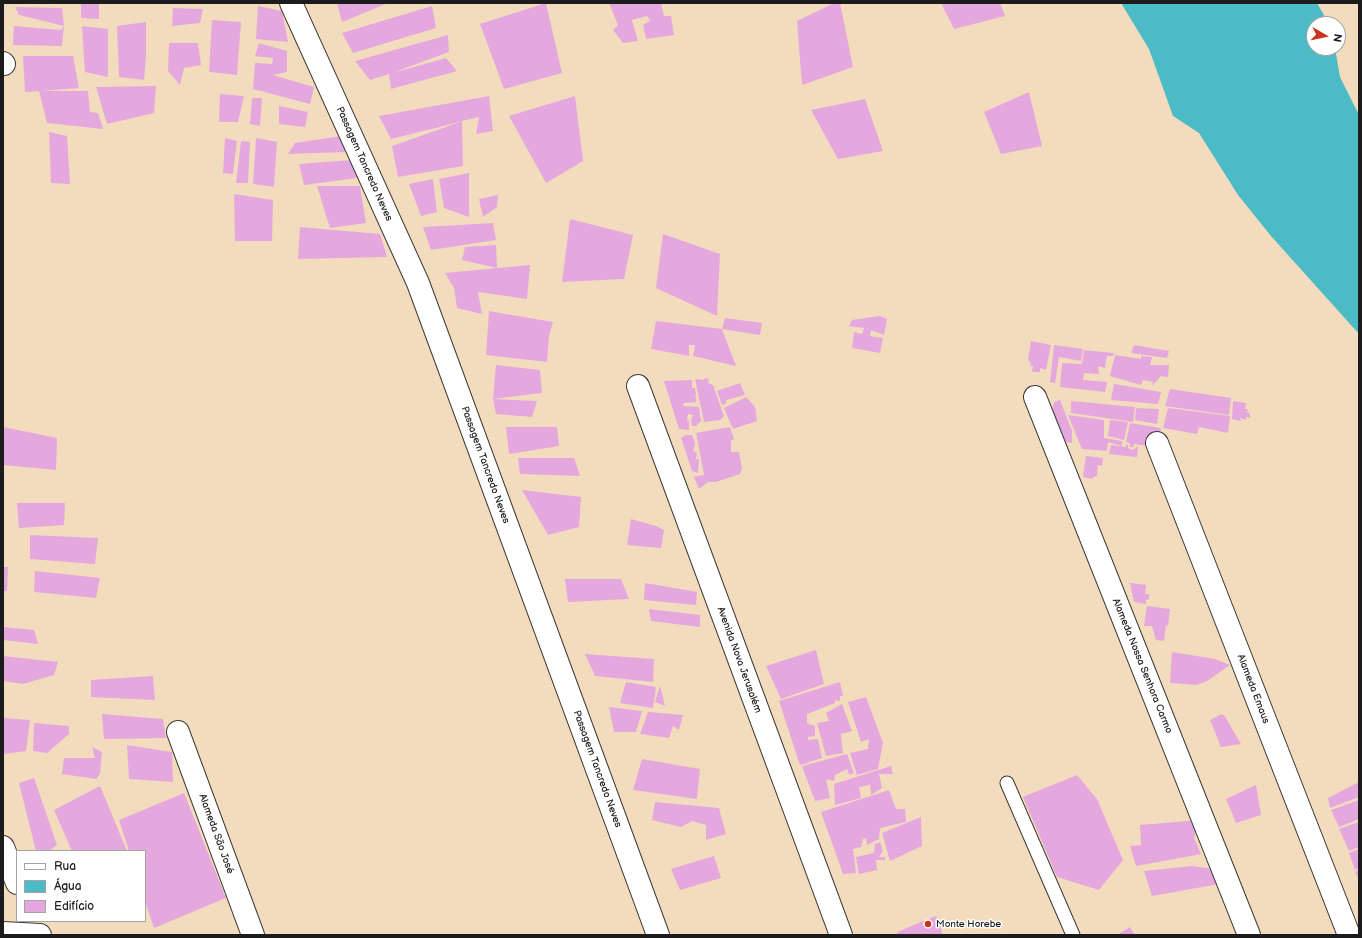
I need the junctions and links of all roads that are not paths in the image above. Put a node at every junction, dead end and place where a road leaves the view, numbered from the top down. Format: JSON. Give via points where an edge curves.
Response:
{"nodes":[{"id":1,"x":291,"y":3,"type":"edge"},
{"id":2,"x":638,"y":386,"type":"dead end"},
{"id":3,"x":1035,"y":397,"type":"dead end"},
{"id":4,"x":1157,"y":443,"type":"dead end"},
{"id":5,"x":178,"y":732,"type":"dead end"},
{"id":6,"x":1007,"y":784,"type":"dead end"},
{"id":7,"x":3,"y":847,"type":"edge"},
{"id":8,"x":16,"y":880,"type":"edge"},
{"id":9,"x":32,"y":922,"type":"edge"},
{"id":10,"x":3,"y":933,"type":"edge"},
{"id":11,"x":39,"y":935,"type":"edge"},
{"id":12,"x":253,"y":935,"type":"edge"},
{"id":13,"x":658,"y":935,"type":"edge"},
{"id":14,"x":841,"y":935,"type":"edge"},
{"id":15,"x":1073,"y":935,"type":"edge"},
{"id":16,"x":1249,"y":935,"type":"edge"},
{"id":17,"x":1349,"y":935,"type":"edge"}],
"edges":[{"from":1,"to":13,"type":"street","name":"Passagem Tancredo Neves","via":[[418,283]]},
{"from":2,"to":14,"type":"street","name":"Avenida Nova Jerusalém"},
{"from":3,"to":16,"type":"street","name":"Alameda Nossa Senhora Carmo"},
{"from":4,"to":17,"type":"street","name":"Alameda Emaus"},
{"from":5,"to":12,"type":"street","name":"Alameda São José"},
{"from":6,"to":15,"type":"lane"},
{"from":7,"to":8,"type":"street"},
{"from":9,"to":11,"type":"street"},
{"from":10,"to":11,"type":"street"}]}
